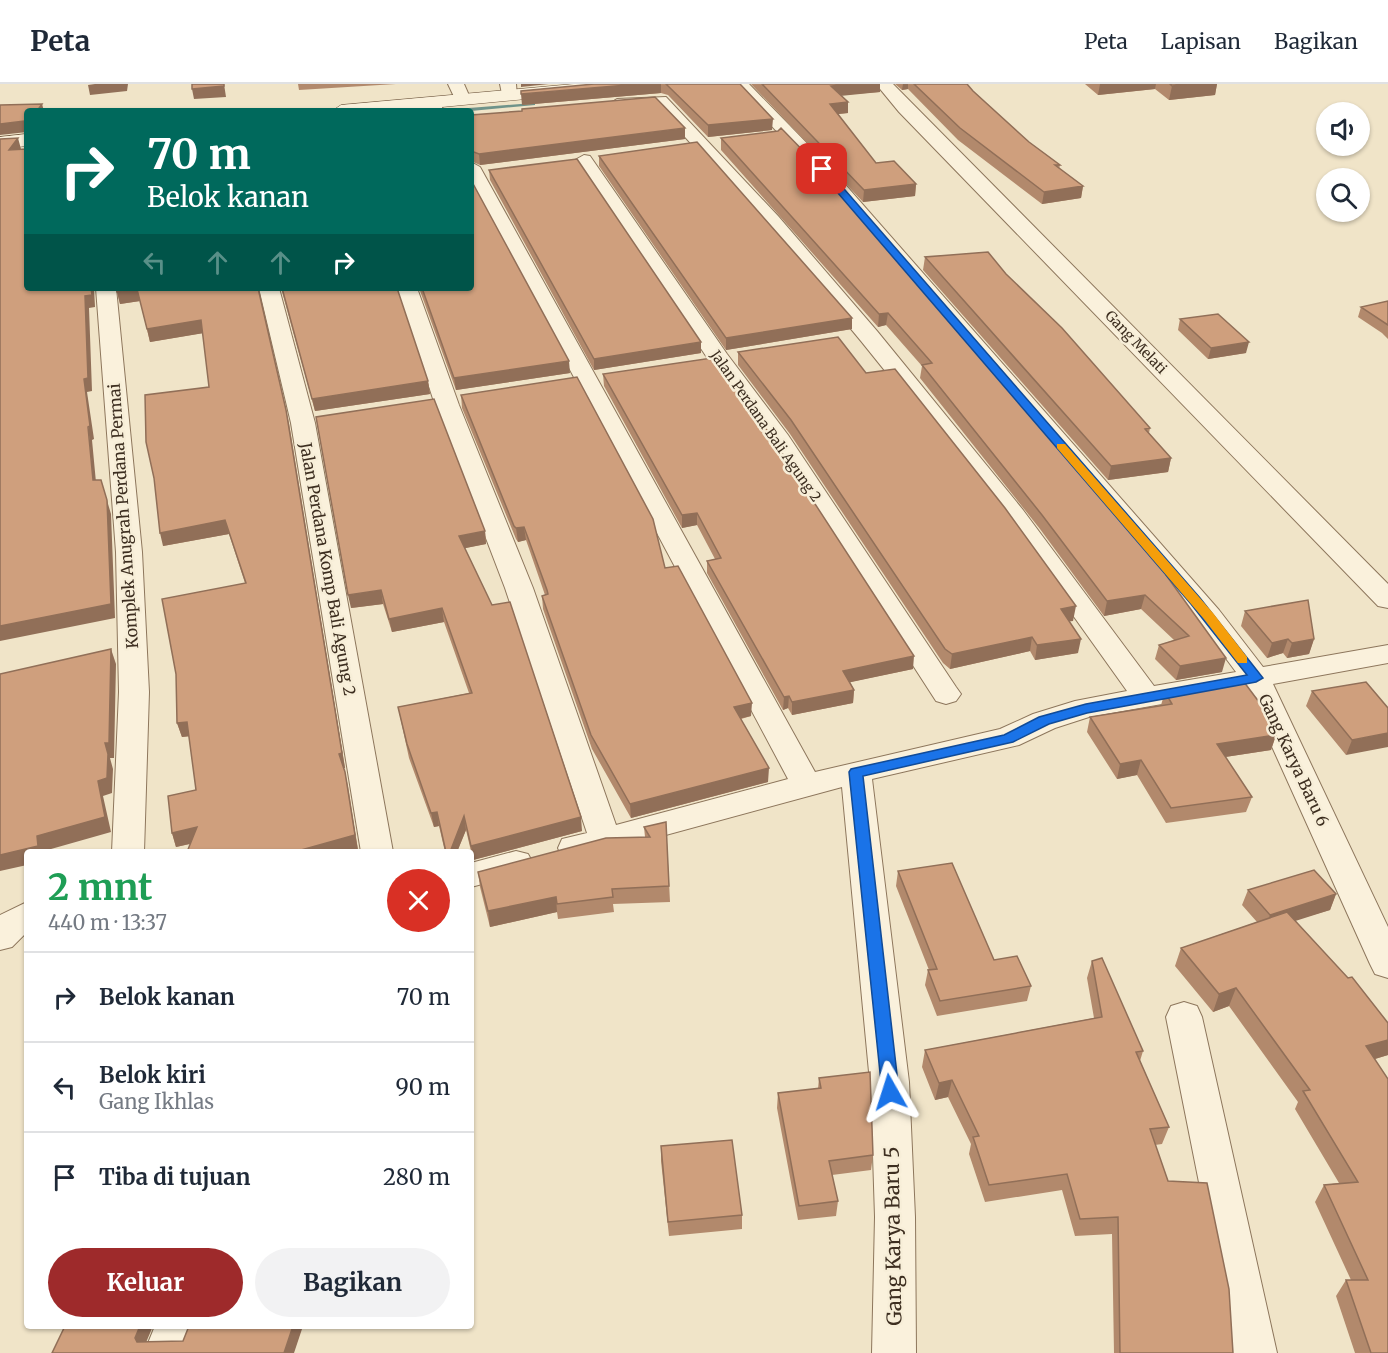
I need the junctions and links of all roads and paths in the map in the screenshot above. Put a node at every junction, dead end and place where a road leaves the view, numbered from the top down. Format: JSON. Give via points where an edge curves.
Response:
{"nodes":[{"id":1,"x":632,"y":84,"type":"edge"},
{"id":2,"x":884,"y":84,"type":"edge"},
{"id":3,"x":743,"y":87,"type":"edge"},
{"id":4,"x":508,"y":90,"type":"edge"},
{"id":5,"x":655,"y":92,"type":"edge"},
{"id":6,"x":463,"y":100,"type":"edge"},
{"id":7,"x":434,"y":106,"type":"edge"},
{"id":8,"x":397,"y":108,"type":"edge"},
{"id":9,"x":24,"y":140,"type":"edge"},
{"id":10,"x":726,"y":142,"type":"edge"},
{"id":11,"x":0,"y":143,"type":"edge"},
{"id":12,"x":693,"y":146,"type":"junction"},
{"id":13,"x":608,"y":156,"type":"edge"},
{"id":14,"x":478,"y":171,"type":"edge"},
{"id":15,"x":106,"y":291,"type":"edge"},
{"id":16,"x":270,"y":291,"type":"edge"},
{"id":17,"x":407,"y":291,"type":"edge"},
{"id":18,"x":869,"y":336,"type":"junction"},
{"id":19,"x":846,"y":339,"type":"dead end"},
{"id":20,"x":1388,"y":600,"type":"edge"},
{"id":21,"x":1388,"y":654,"type":"edge"},
{"id":22,"x":1256,"y":678,"type":"junction"},
{"id":23,"x":946,"y":693,"type":"dead end"},
{"id":24,"x":1145,"y":694,"type":"junction"},
{"id":25,"x":800,"y":772,"type":"dead end"},
{"id":26,"x":856,"y":772,"type":"junction"},
{"id":27,"x":605,"y":840,"type":"junction"},
{"id":28,"x":128,"y":849,"type":"edge"},
{"id":29,"x":377,"y":849,"type":"edge"},
{"id":30,"x":474,"y":874,"type":"edge"},
{"id":31,"x":24,"y":916,"type":"edge"},
{"id":32,"x":0,"y":937,"type":"edge"},
{"id":33,"x":1388,"y":964,"type":"edge"},
{"id":34,"x":1184,"y":1017,"type":"dead end"},
{"id":35,"x":176,"y":1329,"type":"edge"},
{"id":36,"x":166,"y":1353,"type":"edge"},
{"id":37,"x":894,"y":1353,"type":"edge"},
{"id":38,"x":1255,"y":1353,"type":"edge"}],
"edges":[{"from":1,"to":4,"type":"street"},
{"from":2,"to":20,"type":"street","name":"Gang Melati"},
{"from":3,"to":22,"type":"street","via":[[822,169],[1209,616]]},
{"from":4,"to":6,"type":"street"},
{"from":5,"to":6,"type":"street"},
{"from":5,"to":12,"type":"street"},
{"from":6,"to":7,"type":"street"},
{"from":7,"to":8,"type":"street"},
{"from":9,"to":11,"type":"street"},
{"from":10,"to":12,"type":"street"},
{"from":12,"to":18,"type":"street"},
{"from":13,"to":23,"type":"street","name":"Jalan Perdana Bali Agung 2","via":[[573,161],[776,435]]},
{"from":14,"to":25,"type":"street","via":[[585,379]]},
{"from":15,"to":28,"type":"street","name":"Komplek Anugrah Perdana Permai","via":[[129,552],[134,692]]},
{"from":16,"to":29,"type":"street","name":"Jalan Perdana Komp Bali Agung 2","via":[[314,421]]},
{"from":17,"to":27,"type":"street","via":[[519,588]]},
{"from":18,"to":19,"type":"street"},
{"from":18,"to":24,"type":"street","via":[[1014,515]]},
{"from":21,"to":22,"type":"street","name":"Gang Karya Baru 6"},
{"from":22,"to":24,"type":"street"},
{"from":22,"to":33,"type":"street","name":"Gang Karya Baru 6"},
{"from":24,"to":26,"type":"street","via":[[1044,721],[1008,738]]},
{"from":26,"to":27,"type":"street"},
{"from":26,"to":37,"type":"street","name":"Gang Karya Baru 5","via":[[890,1087],[895,1217]]},
{"from":27,"to":30,"type":"street"},
{"from":31,"to":32,"type":"street"},
{"from":34,"to":38,"type":"street"},
{"from":35,"to":36,"type":"street"}]}
